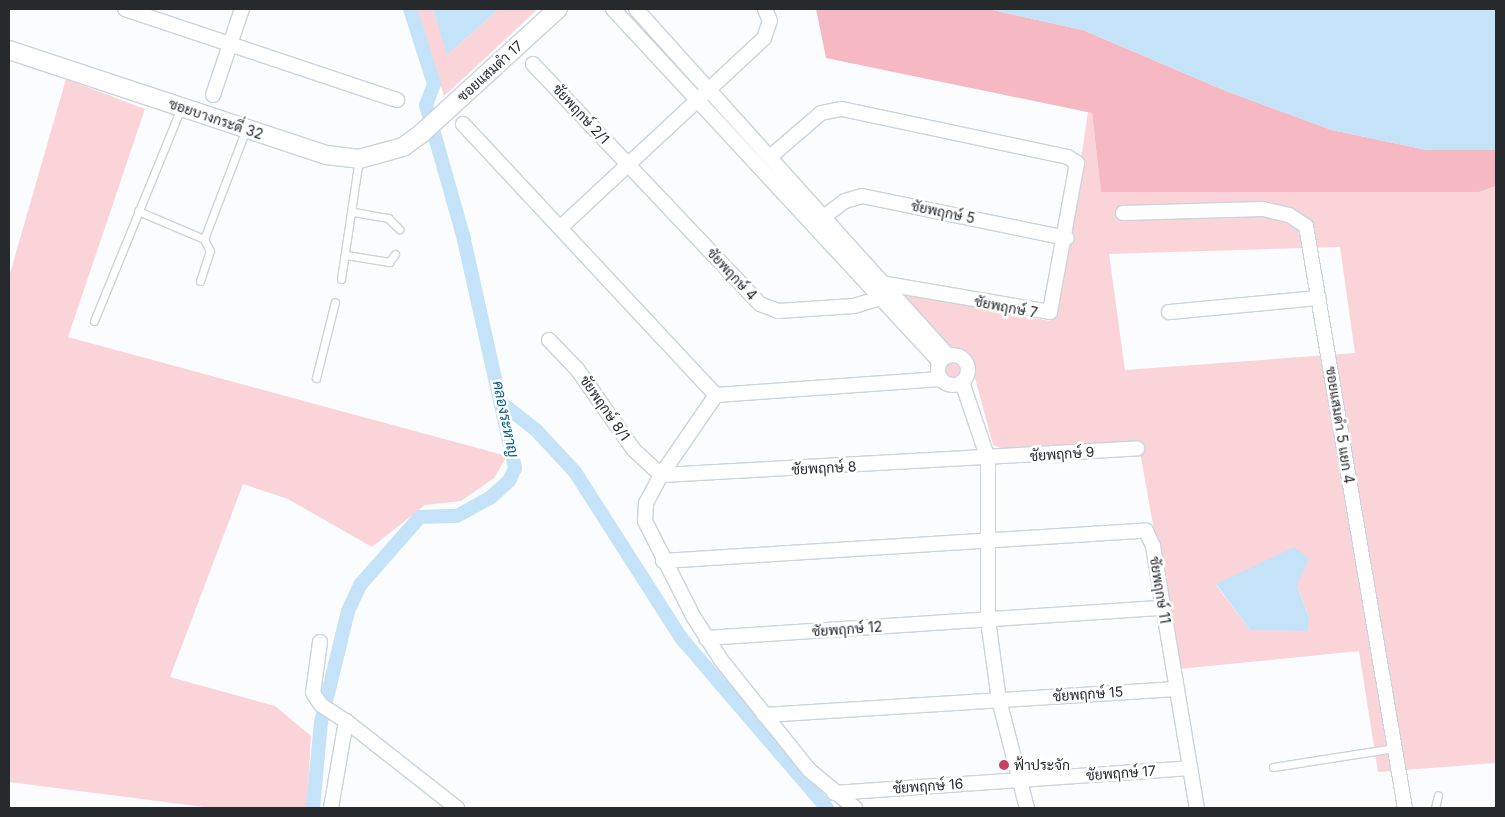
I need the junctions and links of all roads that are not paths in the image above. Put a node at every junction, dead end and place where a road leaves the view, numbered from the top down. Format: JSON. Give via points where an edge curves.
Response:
{"nodes":[{"id":1,"x":125,"y":9,"type":"edge"},
{"id":2,"x":242,"y":9,"type":"edge"},
{"id":3,"x":558,"y":9,"type":"edge"},
{"id":4,"x":613,"y":9,"type":"edge"},
{"id":5,"x":636,"y":9,"type":"edge"},
{"id":6,"x":765,"y":9,"type":"edge"},
{"id":7,"x":231,"y":43,"type":"junction"},
{"id":8,"x":670,"y":46,"type":"junction"},
{"id":9,"x":9,"y":50,"type":"edge"},
{"id":10,"x":657,"y":58,"type":"junction"},
{"id":11,"x":533,"y":64,"type":"dead end"},
{"id":12,"x":710,"y":91,"type":"junction"},
{"id":13,"x":213,"y":96,"type":"dead end"},
{"id":14,"x":397,"y":100,"type":"dead end"},
{"id":15,"x":698,"y":101,"type":"junction"},
{"id":16,"x":181,"y":107,"type":"junction"},
{"id":17,"x":463,"y":124,"type":"dead end"},
{"id":18,"x":742,"y":126,"type":"junction"},
{"id":19,"x":246,"y":129,"type":"junction"},
{"id":20,"x":422,"y":134,"type":"joint"},
{"id":21,"x":731,"y":135,"type":"junction"},
{"id":22,"x":770,"y":157,"type":"junction"},
{"id":23,"x":359,"y":159,"type":"junction"},
{"id":24,"x":629,"y":165,"type":"junction"},
{"id":25,"x":799,"y":188,"type":"junction"},
{"id":26,"x":787,"y":199,"type":"junction"},
{"id":27,"x":138,"y":211,"type":"junction"},
{"id":28,"x":354,"y":212,"type":"junction"},
{"id":29,"x":1123,"y":213,"type":"dead end"},
{"id":30,"x":825,"y":216,"type":"junction"},
{"id":31,"x":562,"y":226,"type":"junction"},
{"id":32,"x":399,"y":229,"type":"dead end"},
{"id":33,"x":1067,"y":238,"type":"junction"},
{"id":34,"x":204,"y":239,"type":"junction"},
{"id":35,"x":395,"y":254,"type":"dead end"},
{"id":36,"x":346,"y":255,"type":"junction"},
{"id":37,"x":341,"y":280,"type":"dead end"},
{"id":38,"x":200,"y":281,"type":"dead end"},
{"id":39,"x":888,"y":291,"type":"junction"},
{"id":40,"x":1318,"y":298,"type":"junction"},
{"id":41,"x":335,"y":302,"type":"dead end"},
{"id":42,"x":1169,"y":312,"type":"dead end"},
{"id":43,"x":94,"y":321,"type":"dead end"},
{"id":44,"x":549,"y":340,"type":"dead end"},
{"id":45,"x":944,"y":359,"type":"junction"},
{"id":46,"x":316,"y":378,"type":"dead end"},
{"id":47,"x":940,"y":379,"type":"junction"},
{"id":48,"x":962,"y":382,"type":"junction"},
{"id":49,"x":716,"y":395,"type":"junction"},
{"id":50,"x":1137,"y":448,"type":"dead end"},
{"id":51,"x":988,"y":459,"type":"junction"},
{"id":52,"x":661,"y":475,"type":"junction"},
{"id":53,"x":987,"y":540,"type":"junction"},
{"id":54,"x":663,"y":560,"type":"junction"},
{"id":55,"x":1163,"y":608,"type":"junction"},
{"id":56,"x":988,"y":620,"type":"junction"},
{"id":57,"x":706,"y":638,"type":"junction"},
{"id":58,"x":320,"y":642,"type":"dead end"},
{"id":59,"x":1177,"y":688,"type":"junction"},
{"id":60,"x":999,"y":700,"type":"junction"},
{"id":61,"x":764,"y":715,"type":"junction"},
{"id":62,"x":342,"y":716,"type":"junction"},
{"id":63,"x":1395,"y":748,"type":"junction"},
{"id":64,"x":1273,"y":766,"type":"dead end"},
{"id":65,"x":1190,"y":768,"type":"junction"},
{"id":66,"x":1022,"y":780,"type":"junction"},
{"id":67,"x":834,"y":793,"type":"junction"},
{"id":68,"x":1438,"y":794,"type":"dead end"},
{"id":69,"x":331,"y":808,"type":"edge"},
{"id":70,"x":457,"y":808,"type":"edge"},
{"id":71,"x":855,"y":808,"type":"edge"},
{"id":72,"x":1028,"y":808,"type":"edge"},
{"id":73,"x":1198,"y":808,"type":"edge"},
{"id":74,"x":1405,"y":808,"type":"edge"},
{"id":75,"x":1435,"y":808,"type":"edge"}],
"edges":[{"from":1,"to":7,"type":"street"},
{"from":2,"to":7,"type":"street"},
{"from":3,"to":20,"type":"street","name":"ซอยแสมดำ 17"},
{"from":4,"to":10,"type":"street"},
{"from":5,"to":8,"type":"street"},
{"from":6,"to":12,"type":"street","via":[[770,21],[764,38]]},
{"from":7,"to":13,"type":"street"},
{"from":7,"to":14,"type":"street"},
{"from":8,"to":10,"type":"street"},
{"from":8,"to":12,"type":"street"},
{"from":9,"to":16,"type":"street","name":"ซอยบางกระดี่ 32"},
{"from":10,"to":15,"type":"street"},
{"from":11,"to":24,"type":"street","name":"ชัยพฤกษ์ 2/1"},
{"from":12,"to":15,"type":"street"},
{"from":12,"to":18,"type":"street"},
{"from":15,"to":21,"type":"street"},
{"from":15,"to":24,"type":"street"},
{"from":16,"to":19,"type":"street","name":"ซอยบางกระดี่ 32"},
{"from":16,"to":27,"type":"lane"},
{"from":17,"to":31,"type":"street"},
{"from":18,"to":21,"type":"street"},
{"from":18,"to":22,"type":"street"},
{"from":19,"to":23,"type":"street","name":"ซอยบางกระดี่ 32","via":[[327,155]]},
{"from":19,"to":34,"type":"lane"},
{"from":20,"to":23,"type":"street","name":"ซอยบางกระดี่ 32","via":[[403,147]]},
{"from":21,"to":26,"type":"street"},
{"from":22,"to":25,"type":"street"},
{"from":22,"to":33,"type":"street","via":[[821,113],[842,109],[1068,157],[1079,168]]},
{"from":23,"to":28,"type":"lane"},
{"from":24,"to":31,"type":"street"},
{"from":24,"to":39,"type":"street","name":"ชัยพฤกษ์ 4","via":[[768,309],[854,306]]},
{"from":25,"to":26,"type":"street"},
{"from":25,"to":30,"type":"street"},
{"from":26,"to":39,"type":"street"},
{"from":27,"to":34,"type":"lane"},
{"from":27,"to":43,"type":"lane"},
{"from":28,"to":32,"type":"lane","via":[[388,218]]},
{"from":28,"to":36,"type":"lane"},
{"from":29,"to":40,"type":"street","name":"ซอยแสมดำ 5 แยก 4","via":[[1263,209],[1289,215],[1306,226]]},
{"from":30,"to":33,"type":"street","name":"ชัยพฤกษ์ 5","via":[[845,201],[862,196]]},
{"from":30,"to":39,"type":"street"},
{"from":31,"to":49,"type":"street"},
{"from":33,"to":39,"type":"street","name":"ชัยพฤกษ์ 7","via":[[1052,308],[1046,314]]},
{"from":34,"to":38,"type":"lane","via":[[210,251]]},
{"from":35,"to":36,"type":"lane","via":[[389,262]]},
{"from":36,"to":37,"type":"lane"},
{"from":39,"to":45,"type":"street"},
{"from":40,"to":42,"type":"street"},
{"from":40,"to":63,"type":"street","name":"ซอยแสมดำ 5 แยก 4"},
{"from":41,"to":46,"type":"lane"},
{"from":44,"to":52,"type":"street","name":"ชัยพฤกษ์ 8/1","via":[[577,369],[634,450]]},
{"from":45,"to":47,"type":"street"},
{"from":45,"to":48,"type":"street","via":[[966,364],[967,374]]},
{"from":47,"to":48,"type":"street","via":[[953,385]]},
{"from":47,"to":49,"type":"street"},
{"from":48,"to":51,"type":"street"},
{"from":49,"to":52,"type":"street"},
{"from":50,"to":51,"type":"street","name":"ชัยพฤกษ์ 9"},
{"from":51,"to":52,"type":"street","name":"ชัยพฤกษ์ 8"},
{"from":51,"to":53,"type":"street"},
{"from":52,"to":54,"type":"street","via":[[644,513]]},
{"from":53,"to":54,"type":"street","name":"ชัยพฤกษ์ 11"},
{"from":53,"to":55,"type":"street","name":"ชัยพฤกษ์ 11","via":[[1146,531],[1151,536]]},
{"from":53,"to":56,"type":"street"},
{"from":54,"to":57,"type":"street"},
{"from":55,"to":56,"type":"street","name":"ชัยพฤกษ์ 12"},
{"from":55,"to":59,"type":"street","name":"ชัยพฤกษ์ 11"},
{"from":56,"to":57,"type":"street","name":"ชัยพฤกษ์ 12"},
{"from":56,"to":60,"type":"street"},
{"from":57,"to":61,"type":"street"},
{"from":58,"to":62,"type":"street","via":[[313,694],[321,705]]},
{"from":59,"to":60,"type":"street","name":"ชัยพฤกษ์ 15"},
{"from":59,"to":65,"type":"street","name":"ชัยพฤกษ์ 11"},
{"from":60,"to":61,"type":"street","name":"ชัยพฤกษ์ 15"},
{"from":60,"to":66,"type":"street"},
{"from":61,"to":67,"type":"street","via":[[809,770]]},
{"from":62,"to":69,"type":"street"},
{"from":62,"to":70,"type":"street"},
{"from":63,"to":64,"type":"lane"},
{"from":63,"to":74,"type":"street","name":"ซอยแสมดำ 5 แยก 4"},
{"from":65,"to":66,"type":"street","name":"ชัยพฤกษ์ 17"},
{"from":65,"to":73,"type":"street","name":"ชัยพฤกษ์ 11"},
{"from":66,"to":67,"type":"street","name":"ชัยพฤกษ์ 16"},
{"from":66,"to":72,"type":"street"},
{"from":67,"to":71,"type":"street"},
{"from":68,"to":75,"type":"lane"}]}
